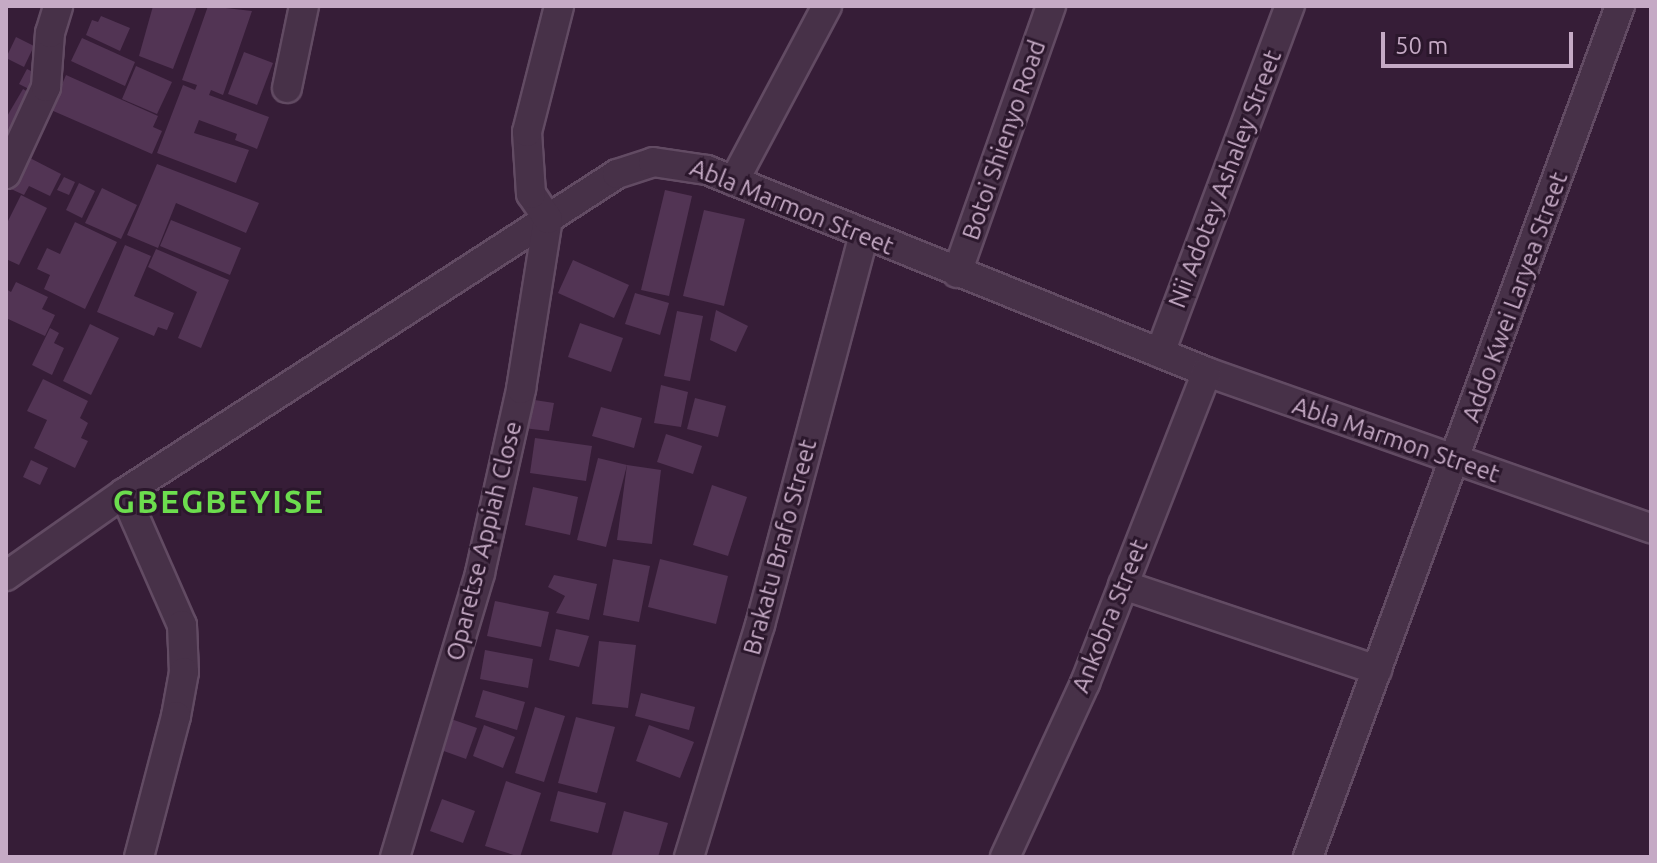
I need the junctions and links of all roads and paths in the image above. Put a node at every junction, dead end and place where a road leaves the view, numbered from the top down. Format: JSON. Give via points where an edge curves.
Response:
{"nodes":[{"id":1,"x":58,"y":6,"type":"edge"},
{"id":2,"x":304,"y":6,"type":"edge"},
{"id":3,"x":559,"y":6,"type":"edge"},
{"id":4,"x":827,"y":6,"type":"edge"},
{"id":5,"x":1051,"y":6,"type":"edge"},
{"id":6,"x":1290,"y":6,"type":"edge"},
{"id":7,"x":1620,"y":6,"type":"edge"},
{"id":8,"x":287,"y":88,"type":"dead end"},
{"id":9,"x":6,"y":174,"type":"edge"},
{"id":10,"x":734,"y":181,"type":"junction"},
{"id":11,"x":548,"y":219,"type":"junction"},
{"id":12,"x":864,"y":235,"type":"junction"},
{"id":13,"x":957,"y":273,"type":"junction"},
{"id":14,"x":1160,"y":353,"type":"junction"},
{"id":15,"x":1207,"y":372,"type":"junction"},
{"id":16,"x":1455,"y":462,"type":"junction"},
{"id":17,"x":124,"y":493,"type":"junction"},
{"id":18,"x":1651,"y":528,"type":"edge"},
{"id":19,"x":6,"y":576,"type":"edge"},
{"id":20,"x":1123,"y":585,"type":"junction"},
{"id":21,"x":1377,"y":670,"type":"junction"},
{"id":22,"x":139,"y":857,"type":"edge"},
{"id":23,"x":395,"y":857,"type":"edge"},
{"id":24,"x":689,"y":857,"type":"edge"},
{"id":25,"x":1005,"y":857,"type":"edge"},
{"id":26,"x":1308,"y":857,"type":"edge"}],
"edges":[{"from":1,"to":9,"type":"street","via":[[46,87]]},
{"from":2,"to":8,"type":"street"},
{"from":3,"to":11,"type":"street","via":[[527,132],[531,194]]},
{"from":4,"to":10,"type":"street"},
{"from":5,"to":13,"type":"street","name":"Botoi Shienyo Road"},
{"from":6,"to":14,"type":"street","name":"Nii Adotey Ashaley Street"},
{"from":7,"to":16,"type":"street","name":"Addo Kwei Laryea Street"},
{"from":10,"to":11,"type":"street","name":"Abla Marmon Street","via":[[678,162],[653,162],[617,174]]},
{"from":10,"to":12,"type":"street","name":"Abla Marmon Street"},
{"from":11,"to":17,"type":"street","name":"Abla Marmon Street"},
{"from":11,"to":23,"type":"street","name":"Oparetse Appiah Close","via":[[521,389],[480,573]]},
{"from":12,"to":13,"type":"street","name":"Abla Marmon Street"},
{"from":12,"to":24,"type":"street","name":"Brakatu Brafo Street","via":[[760,625]]},
{"from":13,"to":14,"type":"street","name":"Abla Marmon Street"},
{"from":14,"to":15,"type":"street","name":"Abla Marmon Street"},
{"from":15,"to":16,"type":"street","name":"Abla Marmon Street"},
{"from":15,"to":20,"type":"street","name":"Ankobra Street"},
{"from":16,"to":18,"type":"street","name":"Abla Marmon Street"},
{"from":16,"to":21,"type":"street","name":"Addo Kwei Laryea Street"},
{"from":17,"to":19,"type":"street","name":"Abla Marmon Street"},
{"from":17,"to":22,"type":"street","via":[[182,625],[184,672]]},
{"from":20,"to":21,"type":"street"},
{"from":20,"to":25,"type":"street","name":"Ankobra Street"},
{"from":21,"to":26,"type":"street","name":"Addo Kwei Laryea Street"}]}
